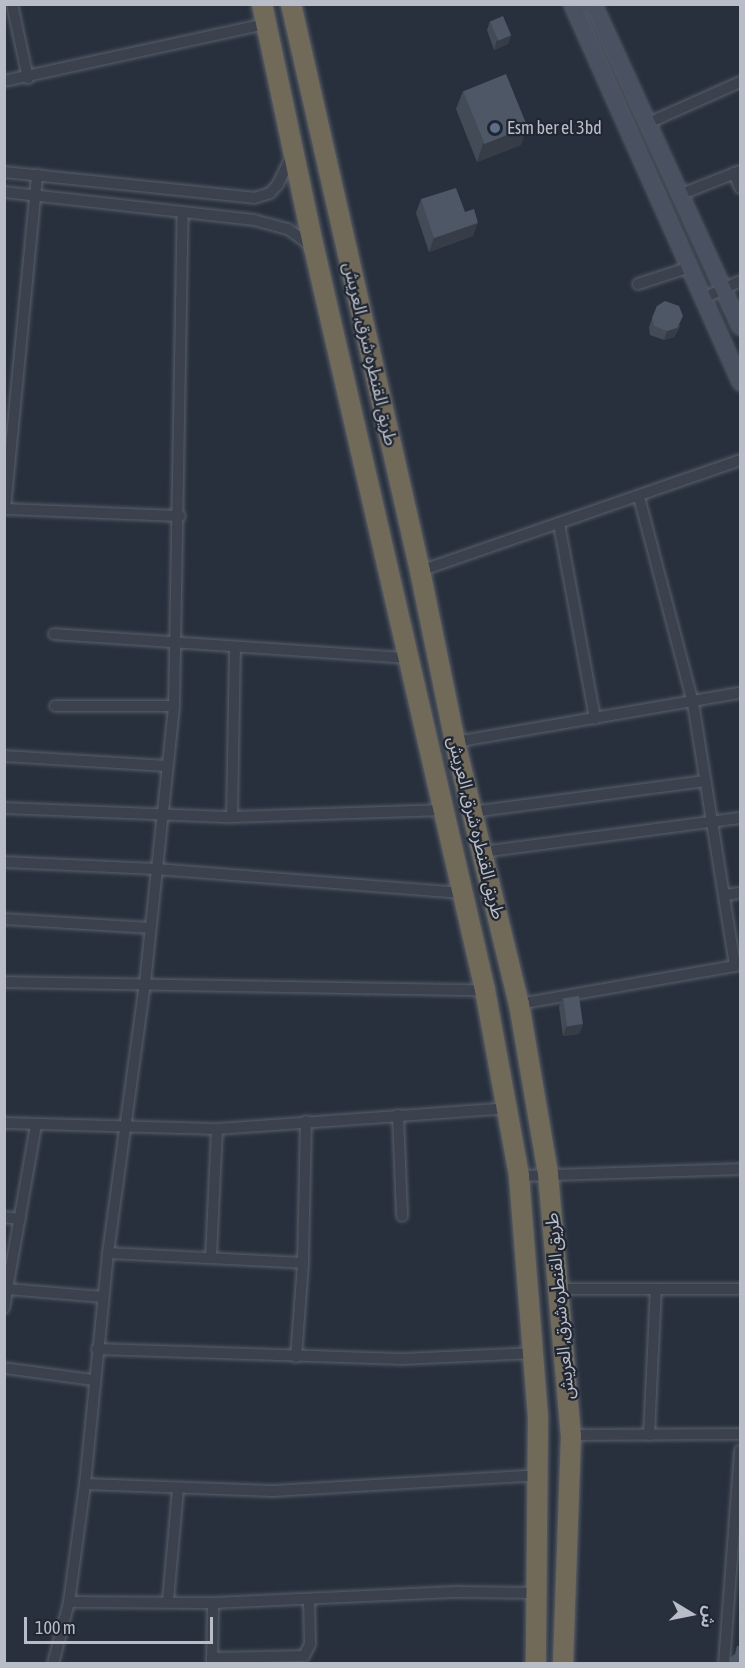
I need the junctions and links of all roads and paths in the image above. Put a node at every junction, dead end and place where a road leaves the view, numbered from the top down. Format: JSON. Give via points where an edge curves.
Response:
{"nodes":[{"id":1,"x":12,"y":4,"type":"edge"},
{"id":2,"x":262,"y":4,"type":"edge"},
{"id":3,"x":291,"y":4,"type":"edge"},
{"id":4,"x":572,"y":4,"type":"edge"},
{"id":5,"x":593,"y":4,"type":"edge"},
{"id":6,"x":266,"y":24,"type":"junction"},
{"id":7,"x":28,"y":78,"type":"junction"},
{"id":8,"x":4,"y":81,"type":"edge"},
{"id":9,"x":741,"y":82,"type":"edge"},
{"id":10,"x":646,"y":124,"type":"junction"},
{"id":11,"x":292,"y":145,"type":"junction"},
{"id":12,"x":4,"y":172,"type":"edge"},
{"id":13,"x":737,"y":172,"type":"edge"},
{"id":14,"x":37,"y":175,"type":"junction"},
{"id":15,"x":741,"y":188,"type":"edge"},
{"id":16,"x":4,"y":192,"type":"edge"},
{"id":17,"x":36,"y":195,"type":"junction"},
{"id":18,"x":679,"y":195,"type":"junction"},
{"id":19,"x":183,"y":212,"type":"junction"},
{"id":20,"x":314,"y":248,"type":"junction"},
{"id":21,"x":690,"y":267,"type":"junction"},
{"id":22,"x":741,"y":281,"type":"edge"},
{"id":23,"x":638,"y":284,"type":"dead end"},
{"id":24,"x":723,"y":288,"type":"junction"},
{"id":25,"x":704,"y":298,"type":"junction"},
{"id":26,"x":741,"y":326,"type":"edge"},
{"id":27,"x":741,"y":382,"type":"edge"},
{"id":28,"x":741,"y":460,"type":"edge"},
{"id":29,"x":639,"y":497,"type":"junction"},
{"id":30,"x":5,"y":509,"type":"edge"},
{"id":31,"x":180,"y":516,"type":"junction"},
{"id":32,"x":559,"y":525,"type":"junction"},
{"id":33,"x":420,"y":571,"type":"junction"},
{"id":34,"x":54,"y":634,"type":"dead end"},
{"id":35,"x":177,"y":642,"type":"junction"},
{"id":36,"x":236,"y":648,"type":"junction"},
{"id":37,"x":410,"y":658,"type":"junction"},
{"id":38,"x":741,"y":693,"type":"edge"},
{"id":39,"x":693,"y":703,"type":"junction"},
{"id":40,"x":55,"y":706,"type":"dead end"},
{"id":41,"x":174,"y":706,"type":"junction"},
{"id":42,"x":595,"y":719,"type":"junction"},
{"id":43,"x":455,"y":742,"type":"junction"},
{"id":44,"x":4,"y":756,"type":"edge"},
{"id":45,"x":167,"y":766,"type":"junction"},
{"id":46,"x":705,"y":781,"type":"junction"},
{"id":47,"x":4,"y":808,"type":"edge"},
{"id":48,"x":445,"y":810,"type":"junction"},
{"id":49,"x":472,"y":812,"type":"junction"},
{"id":50,"x":162,"y":814,"type":"junction"},
{"id":51,"x":232,"y":817,"type":"junction"},
{"id":52,"x":741,"y":818,"type":"edge"},
{"id":53,"x":712,"y":822,"type":"junction"},
{"id":54,"x":482,"y":852,"type":"junction"},
{"id":55,"x":4,"y":862,"type":"edge"},
{"id":56,"x":156,"y":869,"type":"junction"},
{"id":57,"x":462,"y":893,"type":"junction"},
{"id":58,"x":741,"y":893,"type":"edge"},
{"id":59,"x":724,"y":895,"type":"junction"},
{"id":60,"x":4,"y":919,"type":"edge"},
{"id":61,"x":150,"y":928,"type":"junction"},
{"id":62,"x":738,"y":965,"type":"edge"},
{"id":63,"x":4,"y":982,"type":"edge"},
{"id":64,"x":145,"y":984,"type":"junction"},
{"id":65,"x":485,"y":990,"type":"junction"},
{"id":66,"x":519,"y":1004,"type":"junction"},
{"id":67,"x":507,"y":1108,"type":"junction"},
{"id":68,"x":398,"y":1115,"type":"junction"},
{"id":69,"x":306,"y":1120,"type":"junction"},
{"id":70,"x":4,"y":1123,"type":"edge"},
{"id":71,"x":36,"y":1125,"type":"junction"},
{"id":72,"x":123,"y":1128,"type":"junction"},
{"id":73,"x":217,"y":1129,"type":"junction"},
{"id":74,"x":741,"y":1169,"type":"edge"},
{"id":75,"x":548,"y":1174,"type":"junction"},
{"id":76,"x":519,"y":1176,"type":"junction"},
{"id":77,"x":402,"y":1216,"type":"dead end"},
{"id":78,"x":4,"y":1217,"type":"edge"},
{"id":79,"x":20,"y":1219,"type":"junction"},
{"id":80,"x":108,"y":1253,"type":"junction"},
{"id":81,"x":211,"y":1256,"type":"junction"},
{"id":82,"x":303,"y":1263,"type":"junction"},
{"id":83,"x":8,"y":1289,"type":"junction"},
{"id":84,"x":560,"y":1289,"type":"junction"},
{"id":85,"x":656,"y":1289,"type":"junction"},
{"id":86,"x":741,"y":1289,"type":"edge"},
{"id":87,"x":103,"y":1297,"type":"junction"},
{"id":88,"x":4,"y":1308,"type":"edge"},
{"id":89,"x":97,"y":1349,"type":"junction"},
{"id":90,"x":535,"y":1353,"type":"junction"},
{"id":91,"x":296,"y":1357,"type":"junction"},
{"id":92,"x":4,"y":1368,"type":"edge"},
{"id":93,"x":93,"y":1380,"type":"junction"},
{"id":94,"x":741,"y":1434,"type":"edge"},
{"id":95,"x":571,"y":1435,"type":"junction"},
{"id":96,"x":650,"y":1435,"type":"junction"},
{"id":97,"x":741,"y":1451,"type":"edge"},
{"id":98,"x":539,"y":1474,"type":"junction"},
{"id":99,"x":85,"y":1484,"type":"junction"},
{"id":100,"x":178,"y":1490,"type":"junction"},
{"id":101,"x":738,"y":1520,"type":"edge"},
{"id":102,"x":538,"y":1593,"type":"junction"},
{"id":103,"x":309,"y":1599,"type":"junction"},
{"id":104,"x":168,"y":1601,"type":"junction"},
{"id":105,"x":69,"y":1602,"type":"junction"},
{"id":106,"x":213,"y":1602,"type":"junction"},
{"id":107,"x":212,"y":1661,"type":"edge"},
{"id":108,"x":53,"y":1664,"type":"edge"},
{"id":109,"x":536,"y":1664,"type":"edge"},
{"id":110,"x":563,"y":1664,"type":"edge"},
{"id":111,"x":724,"y":1664,"type":"edge"}],
"edges":[{"from":1,"to":7,"type":"street"},
{"from":2,"to":6,"type":"highway","name":"طريق القنطره شرق, العريش"},
{"from":3,"to":33,"type":"highway","name":"طريق القنطره شرق, العريش"},
{"from":4,"to":21,"type":"main road"},
{"from":5,"to":10,"type":"main road"},
{"from":6,"to":7,"type":"street"},
{"from":6,"to":11,"type":"highway","name":"طريق القنطره شرق, العريش"},
{"from":7,"to":8,"type":"street"},
{"from":9,"to":10,"type":"street"},
{"from":10,"to":18,"type":"main road"},
{"from":11,"to":14,"type":"street","via":[[285,175],[270,193],[254,198]]},
{"from":11,"to":20,"type":"highway","name":"طريق القنطره شرق, العريش"},
{"from":12,"to":14,"type":"street"},
{"from":13,"to":15,"type":"street"},
{"from":13,"to":18,"type":"street"},
{"from":14,"to":17,"type":"street"},
{"from":16,"to":17,"type":"street"},
{"from":17,"to":19,"type":"street"},
{"from":17,"to":30,"type":"street"},
{"from":18,"to":24,"type":"main road"},
{"from":19,"to":20,"type":"street","via":[[273,223]]},
{"from":19,"to":31,"type":"street"},
{"from":20,"to":37,"type":"highway","name":"طريق القنطره شرق, العريش"},
{"from":21,"to":23,"type":"street"},
{"from":21,"to":25,"type":"main road"},
{"from":22,"to":24,"type":"street"},
{"from":24,"to":25,"type":"street"},
{"from":24,"to":26,"type":"main road"},
{"from":25,"to":27,"type":"main road"},
{"from":28,"to":29,"type":"street"},
{"from":29,"to":32,"type":"street"},
{"from":29,"to":39,"type":"street"},
{"from":30,"to":31,"type":"street"},
{"from":31,"to":35,"type":"street"},
{"from":32,"to":33,"type":"street"},
{"from":32,"to":42,"type":"street"},
{"from":33,"to":43,"type":"highway","name":"طريق القنطره شرق, العريش"},
{"from":34,"to":35,"type":"street"},
{"from":35,"to":36,"type":"street"},
{"from":35,"to":41,"type":"street"},
{"from":36,"to":37,"type":"street","via":[[344,651]]},
{"from":36,"to":51,"type":"street"},
{"from":37,"to":48,"type":"highway","name":"طريق القنطره شرق, العريش"},
{"from":38,"to":39,"type":"street"},
{"from":39,"to":42,"type":"street"},
{"from":39,"to":46,"type":"street"},
{"from":40,"to":41,"type":"street"},
{"from":41,"to":45,"type":"street"},
{"from":42,"to":43,"type":"street"},
{"from":43,"to":49,"type":"highway","name":"طريق القنطره شرق, العريش"},
{"from":44,"to":45,"type":"street"},
{"from":45,"to":50,"type":"street"},
{"from":46,"to":49,"type":"street"},
{"from":46,"to":53,"type":"street"},
{"from":47,"to":50,"type":"street"},
{"from":48,"to":51,"type":"street"},
{"from":48,"to":57,"type":"highway","name":"طريق القنطره شرق, العريش"},
{"from":49,"to":54,"type":"highway","name":"طريق القنطره شرق, العريش"},
{"from":50,"to":51,"type":"street"},
{"from":50,"to":56,"type":"street"},
{"from":52,"to":53,"type":"street"},
{"from":53,"to":54,"type":"street"},
{"from":53,"to":59,"type":"street"},
{"from":54,"to":66,"type":"highway","name":"طريق القنطره شرق, العريش"},
{"from":55,"to":56,"type":"street"},
{"from":56,"to":57,"type":"street"},
{"from":56,"to":61,"type":"street"},
{"from":57,"to":65,"type":"highway","name":"طريق القنطره شرق, العريش"},
{"from":58,"to":59,"type":"street"},
{"from":59,"to":62,"type":"street"},
{"from":60,"to":61,"type":"street"},
{"from":61,"to":64,"type":"street"},
{"from":62,"to":66,"type":"street"},
{"from":63,"to":64,"type":"street"},
{"from":64,"to":65,"type":"street"},
{"from":64,"to":72,"type":"street"},
{"from":65,"to":67,"type":"highway","name":"طريق القنطره شرق, العريش"},
{"from":66,"to":75,"type":"highway","name":"طريق القنطره شرق, العريش"},
{"from":67,"to":68,"type":"street"},
{"from":67,"to":76,"type":"highway","name":"طريق القنطره شرق, العريش"},
{"from":68,"to":69,"type":"street"},
{"from":68,"to":77,"type":"street"},
{"from":69,"to":73,"type":"street"},
{"from":69,"to":82,"type":"street"},
{"from":70,"to":71,"type":"street"},
{"from":71,"to":72,"type":"street"},
{"from":71,"to":79,"type":"street"},
{"from":72,"to":73,"type":"street"},
{"from":72,"to":80,"type":"street"},
{"from":73,"to":81,"type":"street"},
{"from":74,"to":75,"type":"street"},
{"from":75,"to":76,"type":"street"},
{"from":75,"to":84,"type":"highway","name":"طريق القنطره شرق, العريش"},
{"from":76,"to":90,"type":"highway","name":"طريق القنطره شرق, العريش"},
{"from":78,"to":79,"type":"street"},
{"from":79,"to":83,"type":"street"},
{"from":80,"to":81,"type":"street"},
{"from":80,"to":87,"type":"street"},
{"from":81,"to":82,"type":"street"},
{"from":82,"to":91,"type":"street"},
{"from":83,"to":87,"type":"street"},
{"from":83,"to":88,"type":"street"},
{"from":84,"to":85,"type":"street"},
{"from":84,"to":95,"type":"highway","name":"طريق القنطره شرق, العريش"},
{"from":85,"to":86,"type":"street"},
{"from":85,"to":96,"type":"street"},
{"from":87,"to":89,"type":"street"},
{"from":89,"to":91,"type":"street"},
{"from":89,"to":93,"type":"street"},
{"from":90,"to":91,"type":"street","via":[[402,1359]]},
{"from":90,"to":98,"type":"highway","name":"طريق القنطره شرق, العريش"},
{"from":92,"to":93,"type":"street"},
{"from":93,"to":99,"type":"street"},
{"from":94,"to":96,"type":"street"},
{"from":95,"to":96,"type":"street"},
{"from":95,"to":110,"type":"highway","name":"طريق القنطره شرق, العريش"},
{"from":97,"to":101,"type":"street"},
{"from":98,"to":100,"type":"street","via":[[273,1491]]},
{"from":98,"to":102,"type":"highway","name":"طريق القنطره شرق, العريش"},
{"from":99,"to":100,"type":"street"},
{"from":99,"to":105,"type":"street"},
{"from":100,"to":104,"type":"street"},
{"from":101,"to":111,"type":"street"},
{"from":102,"to":103,"type":"street"},
{"from":102,"to":109,"type":"highway","name":"طريق القنطره شرق, العريش"},
{"from":103,"to":106,"type":"street"},
{"from":103,"to":107,"type":"street","via":[[310,1644],[304,1656]]},
{"from":104,"to":105,"type":"street"},
{"from":104,"to":106,"type":"street"},
{"from":105,"to":108,"type":"street"},
{"from":106,"to":107,"type":"street"}]}
